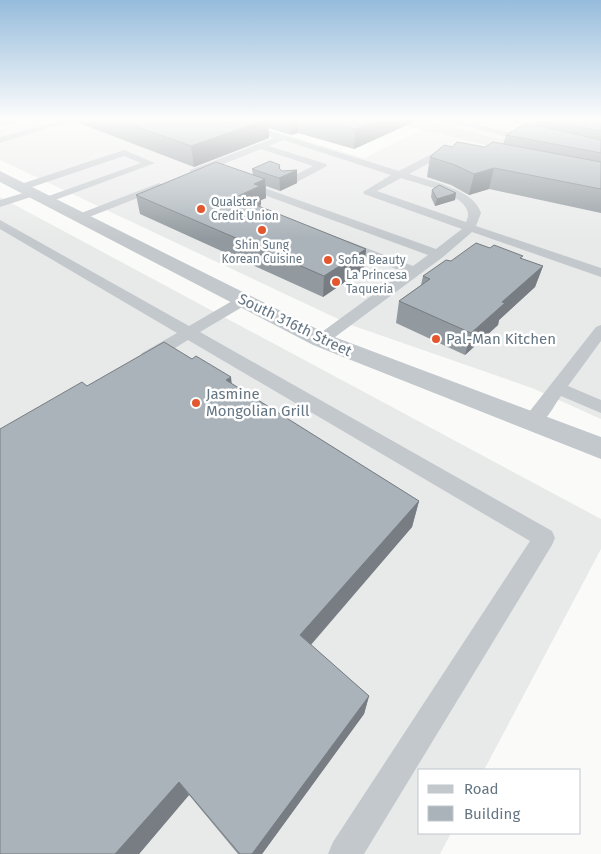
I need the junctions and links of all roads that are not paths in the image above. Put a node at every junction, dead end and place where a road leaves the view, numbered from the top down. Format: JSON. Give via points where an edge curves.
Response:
{"nodes":[{"id":1,"x":109,"y":160,"type":"edge"},
{"id":2,"x":142,"y":160,"type":"edge"},
{"id":3,"x":225,"y":160,"type":"edge"},
{"id":4,"x":303,"y":160,"type":"edge"},
{"id":5,"x":353,"y":160,"type":"edge"},
{"id":6,"x":427,"y":160,"type":"edge"},
{"id":7,"x":310,"y":162,"type":"junction"},
{"id":8,"x":284,"y":166,"type":"dead end"},
{"id":9,"x":202,"y":169,"type":"junction"},
{"id":10,"x":399,"y":175,"type":"junction"},
{"id":11,"x":0,"y":176,"type":"edge"},
{"id":12,"x":185,"y":176,"type":"edge"},
{"id":13,"x":286,"y":179,"type":"edge"},
{"id":14,"x":168,"y":182,"type":"edge"},
{"id":15,"x":34,"y":193,"type":"junction"},
{"id":16,"x":0,"y":204,"type":"edge"},
{"id":17,"x":310,"y":208,"type":"junction"},
{"id":18,"x":293,"y":216,"type":"dead end"},
{"id":19,"x":80,"y":217,"type":"junction"},
{"id":20,"x":0,"y":224,"type":"edge"},
{"id":21,"x":470,"y":227,"type":"junction"},
{"id":22,"x":331,"y":239,"type":"edge"},
{"id":23,"x":438,"y":254,"type":"junction"},
{"id":24,"x":414,"y":271,"type":"junction"},
{"id":25,"x":601,"y":273,"type":"edge"},
{"id":26,"x":244,"y":300,"type":"junction"},
{"id":27,"x":601,"y":330,"type":"edge"},
{"id":28,"x":188,"y":333,"type":"junction"},
{"id":29,"x":321,"y":340,"type":"junction"},
{"id":30,"x":132,"y":366,"type":"edge"},
{"id":31,"x":558,"y":388,"type":"junction"},
{"id":32,"x":601,"y":407,"type":"edge"},
{"id":33,"x":533,"y":421,"type":"junction"},
{"id":34,"x":601,"y":448,"type":"edge"},
{"id":35,"x":345,"y":854,"type":"edge"}],
"edges":[{"from":1,"to":15,"type":"lane"},
{"from":2,"to":15,"type":"lane","via":[[150,163]]},
{"from":3,"to":9,"type":"lane"},
{"from":4,"to":7,"type":"lane"},
{"from":5,"to":10,"type":"lane"},
{"from":6,"to":10,"type":"lane"},
{"from":7,"to":8,"type":"lane"},
{"from":7,"to":13,"type":"lane"},
{"from":9,"to":12,"type":"lane"},
{"from":9,"to":17,"type":"lane","via":[[254,184]]},
{"from":10,"to":21,"type":"lane","via":[[448,190],[468,201],[476,212]]},
{"from":10,"to":21,"type":"lane","via":[[368,192]]},
{"from":11,"to":15,"type":"street","name":"South 316th Street"},
{"from":14,"to":19,"type":"lane"},
{"from":15,"to":16,"type":"lane"},
{"from":15,"to":19,"type":"street","name":"South 316th Street"},
{"from":17,"to":18,"type":"lane"},
{"from":17,"to":23,"type":"lane"},
{"from":19,"to":26,"type":"street","name":"South 316th Street"},
{"from":20,"to":28,"type":"lane"},
{"from":21,"to":23,"type":"lane"},
{"from":21,"to":25,"type":"lane"},
{"from":22,"to":24,"type":"lane"},
{"from":23,"to":24,"type":"lane"},
{"from":24,"to":29,"type":"lane"},
{"from":26,"to":28,"type":"lane"},
{"from":26,"to":29,"type":"street","name":"South 316th Street"},
{"from":27,"to":31,"type":"lane"},
{"from":28,"to":30,"type":"lane"},
{"from":28,"to":35,"type":"lane","via":[[544,538]]},
{"from":29,"to":33,"type":"street","name":"South 316th Street"},
{"from":31,"to":32,"type":"lane"},
{"from":31,"to":33,"type":"lane"},
{"from":33,"to":34,"type":"street","name":"South 316th Street"}]}
